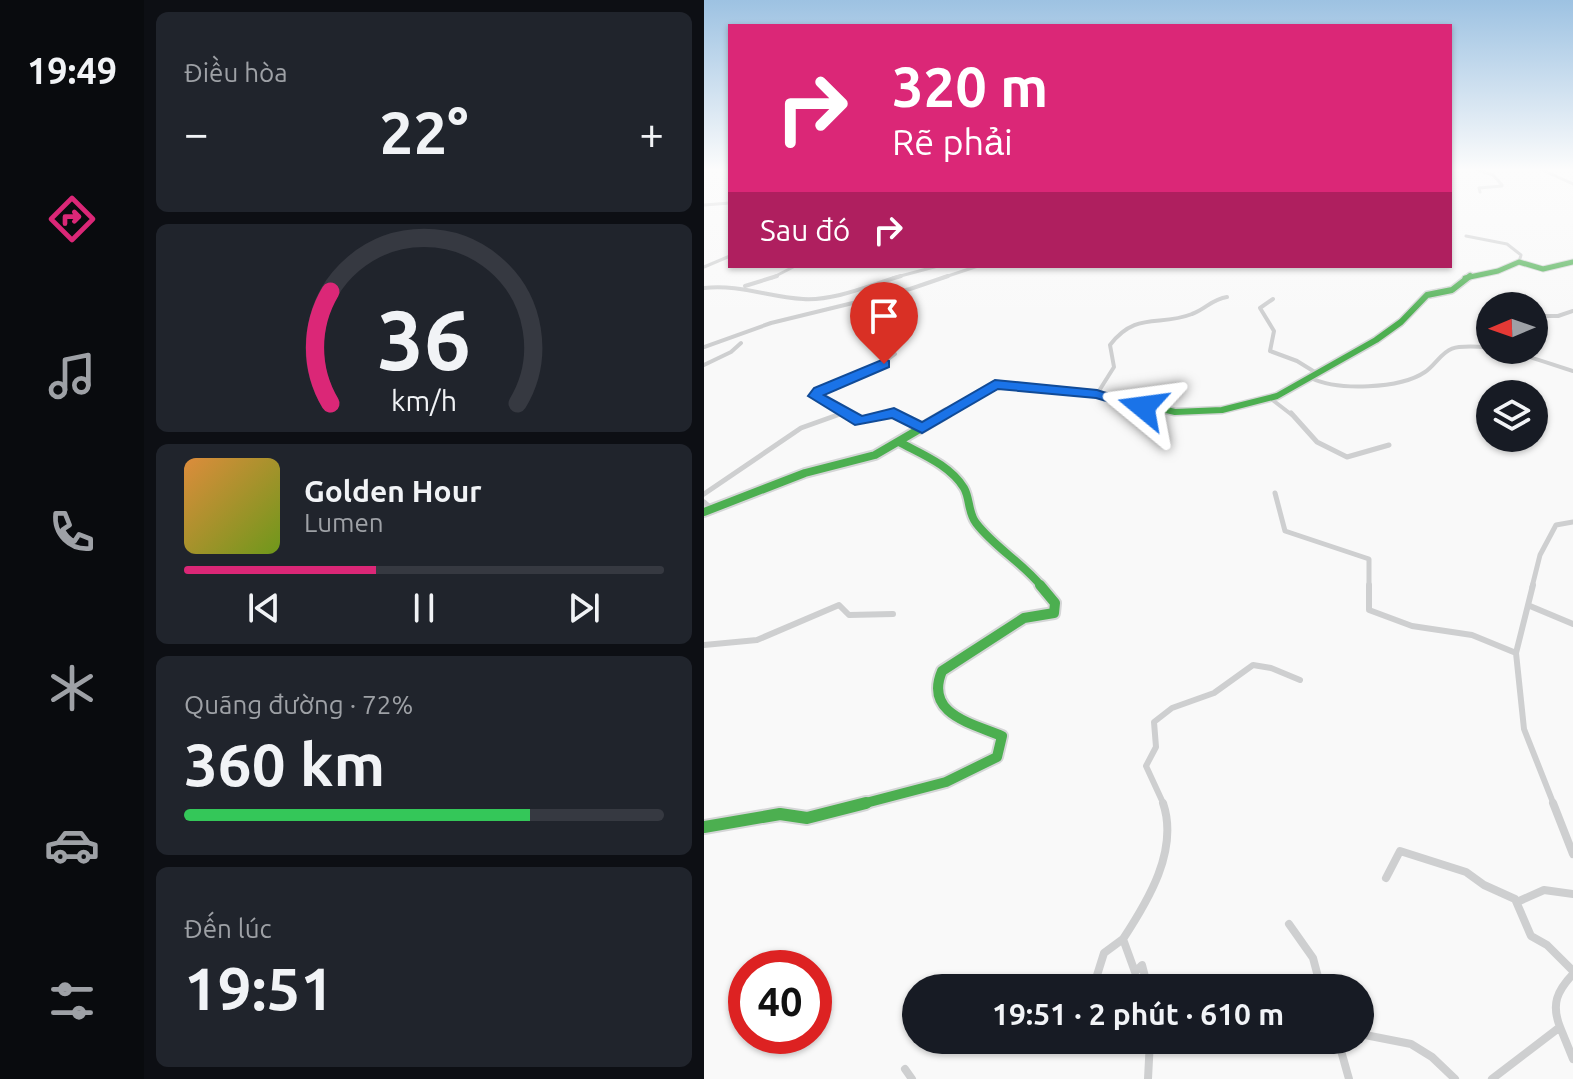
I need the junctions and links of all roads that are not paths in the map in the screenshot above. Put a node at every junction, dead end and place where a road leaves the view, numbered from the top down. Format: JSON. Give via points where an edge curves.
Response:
{"nodes":[{"id":1,"x":1466,"y":236,"type":"dead end"},
{"id":2,"x":728,"y":257,"type":"edge"},
{"id":3,"x":1519,"y":262,"type":"junction"},
{"id":4,"x":1573,"y":262,"type":"edge"},
{"id":5,"x":704,"y":267,"type":"edge"},
{"id":6,"x":792,"y":268,"type":"edge"},
{"id":7,"x":931,"y":268,"type":"edge"},
{"id":8,"x":972,"y":268,"type":"edge"},
{"id":9,"x":744,"y":286,"type":"junction"},
{"id":10,"x":704,"y":288,"type":"edge"},
{"id":11,"x":1227,"y":297,"type":"dead end"},
{"id":12,"x":1273,"y":299,"type":"dead end"},
{"id":13,"x":1573,"y":311,"type":"edge"},
{"id":14,"x":1548,"y":316,"type":"edge"},
{"id":15,"x":741,"y":343,"type":"dead end"},
{"id":16,"x":704,"y":347,"type":"edge"},
{"id":17,"x":1476,"y":348,"type":"edge"},
{"id":18,"x":895,"y":354,"type":"dead end"},
{"id":19,"x":1548,"y":364,"type":"edge"},
{"id":20,"x":704,"y":365,"type":"edge"},
{"id":21,"x":1573,"y":371,"type":"edge"},
{"id":22,"x":1315,"y":376,"type":"junction"},
{"id":23,"x":1097,"y":394,"type":"junction"},
{"id":24,"x":1270,"y":398,"type":"junction"},
{"id":25,"x":843,"y":413,"type":"junction"},
{"id":26,"x":922,"y":429,"type":"junction"},
{"id":27,"x":899,"y":442,"type":"junction"},
{"id":28,"x":1389,"y":445,"type":"dead end"},
{"id":29,"x":1275,"y":493,"type":"dead end"},
{"id":30,"x":704,"y":494,"type":"edge"},
{"id":31,"x":704,"y":502,"type":"edge"},
{"id":32,"x":708,"y":511,"type":"edge"},
{"id":33,"x":1573,"y":522,"type":"edge"},
{"id":34,"x":1530,"y":606,"type":"junction"},
{"id":35,"x":893,"y":614,"type":"dead end"},
{"id":36,"x":1573,"y":624,"type":"edge"},
{"id":37,"x":704,"y":645,"type":"edge"},
{"id":38,"x":1516,"y":653,"type":"junction"},
{"id":39,"x":1300,"y":680,"type":"dead end"},
{"id":40,"x":704,"y":827,"type":"edge"},
{"id":41,"x":1573,"y":854,"type":"edge"},
{"id":42,"x":1386,"y":878,"type":"dead end"},
{"id":43,"x":1573,"y":894,"type":"edge"},
{"id":44,"x":1517,"y":902,"type":"junction"},
{"id":45,"x":1289,"y":924,"type":"dead end"},
{"id":46,"x":1123,"y":939,"type":"junction"},
{"id":47,"x":1573,"y":973,"type":"edge"},
{"id":48,"x":1097,"y":974,"type":"edge"},
{"id":49,"x":1144,"y":974,"type":"edge"},
{"id":50,"x":1317,"y":974,"type":"edge"},
{"id":51,"x":1560,"y":1027,"type":"junction"},
{"id":52,"x":1374,"y":1039,"type":"edge"},
{"id":53,"x":1149,"y":1054,"type":"edge"},
{"id":54,"x":1342,"y":1054,"type":"edge"},
{"id":55,"x":1573,"y":1059,"type":"edge"},
{"id":56,"x":905,"y":1069,"type":"dead end"},
{"id":57,"x":912,"y":1079,"type":"edge"},
{"id":58,"x":1148,"y":1079,"type":"edge"},
{"id":59,"x":1349,"y":1079,"type":"edge"},
{"id":60,"x":1455,"y":1079,"type":"edge"},
{"id":61,"x":1492,"y":1079,"type":"edge"}],
"edges":[{"from":1,"to":3,"type":"street","via":[[1512,246],[1521,255]]},
{"from":2,"to":5,"type":"street"},
{"from":3,"to":4,"type":"street","via":[[1544,269]]},
{"from":3,"to":22,"type":"street","via":[[1427,295],[1394,327]]},
{"from":6,"to":9,"type":"street"},
{"from":7,"to":9,"type":"street","via":[[818,299]]},
{"from":8,"to":16,"type":"street","via":[[771,323]]},
{"from":9,"to":10,"type":"street"},
{"from":11,"to":23,"type":"street","via":[[1211,298],[1197,312],[1174,319],[1141,320],[1117,335],[1110,345],[1114,367]]},
{"from":12,"to":22,"type":"street","via":[[1260,308],[1274,331],[1270,351],[1297,361]]},
{"from":13,"to":14,"type":"street"},
{"from":15,"to":20,"type":"street"},
{"from":17,"to":22,"type":"street","via":[[1449,349],[1422,374],[1381,382],[1333,387]]},
{"from":18,"to":25,"type":"street","via":[[871,371],[816,393]]},
{"from":19,"to":21,"type":"street"},
{"from":22,"to":24,"type":"street"},
{"from":23,"to":24,"type":"street","via":[[1175,412],[1222,410]]},
{"from":23,"to":26,"type":"street","via":[[995,384]]},
{"from":24,"to":28,"type":"street","via":[[1317,442],[1347,457]]},
{"from":25,"to":26,"type":"street","via":[[863,422],[897,413]]},
{"from":25,"to":30,"type":"street","via":[[793,433]]},
{"from":26,"to":27,"type":"street"},
{"from":27,"to":32,"type":"street"},
{"from":27,"to":40,"type":"street","via":[[954,476],[965,489],[973,520],[1000,550],[1025,566],[1055,603],[1054,613],[1024,618],[998,633],[942,671],[935,682],[936,700],[945,710],[1002,736],[997,757],[946,782],[807,818],[780,814]]},
{"from":29,"to":38,"type":"street","via":[[1285,531],[1369,559],[1369,610],[1412,626],[1472,635]]},
{"from":31,"to":32,"type":"street"},
{"from":33,"to":34,"type":"street","via":[[1556,525],[1545,544]]},
{"from":34,"to":36,"type":"street"},
{"from":34,"to":38,"type":"street"},
{"from":35,"to":37,"type":"street","via":[[849,615],[839,605],[757,640]]},
{"from":38,"to":41,"type":"street","via":[[1524,729]]},
{"from":39,"to":46,"type":"street","via":[[1253,665],[1214,693],[1172,708],[1154,722],[1157,745],[1146,766],[1165,807],[1166,847],[1150,899]]},
{"from":42,"to":44,"type":"street","via":[[1402,851],[1466,872]]},
{"from":43,"to":44,"type":"street","via":[[1545,887]]},
{"from":44,"to":47,"type":"street","via":[[1531,936]]},
{"from":45,"to":50,"type":"street","via":[[1313,958]]},
{"from":46,"to":48,"type":"street","via":[[1104,953]]},
{"from":46,"to":49,"type":"street","via":[[1135,972],[1142,965]]},
{"from":47,"to":51,"type":"street","via":[[1555,998]]},
{"from":51,"to":55,"type":"street"},
{"from":51,"to":61,"type":"street"},
{"from":52,"to":60,"type":"street","via":[[1407,1043]]},
{"from":53,"to":58,"type":"street"},
{"from":54,"to":59,"type":"street"},
{"from":56,"to":57,"type":"street"}]}
